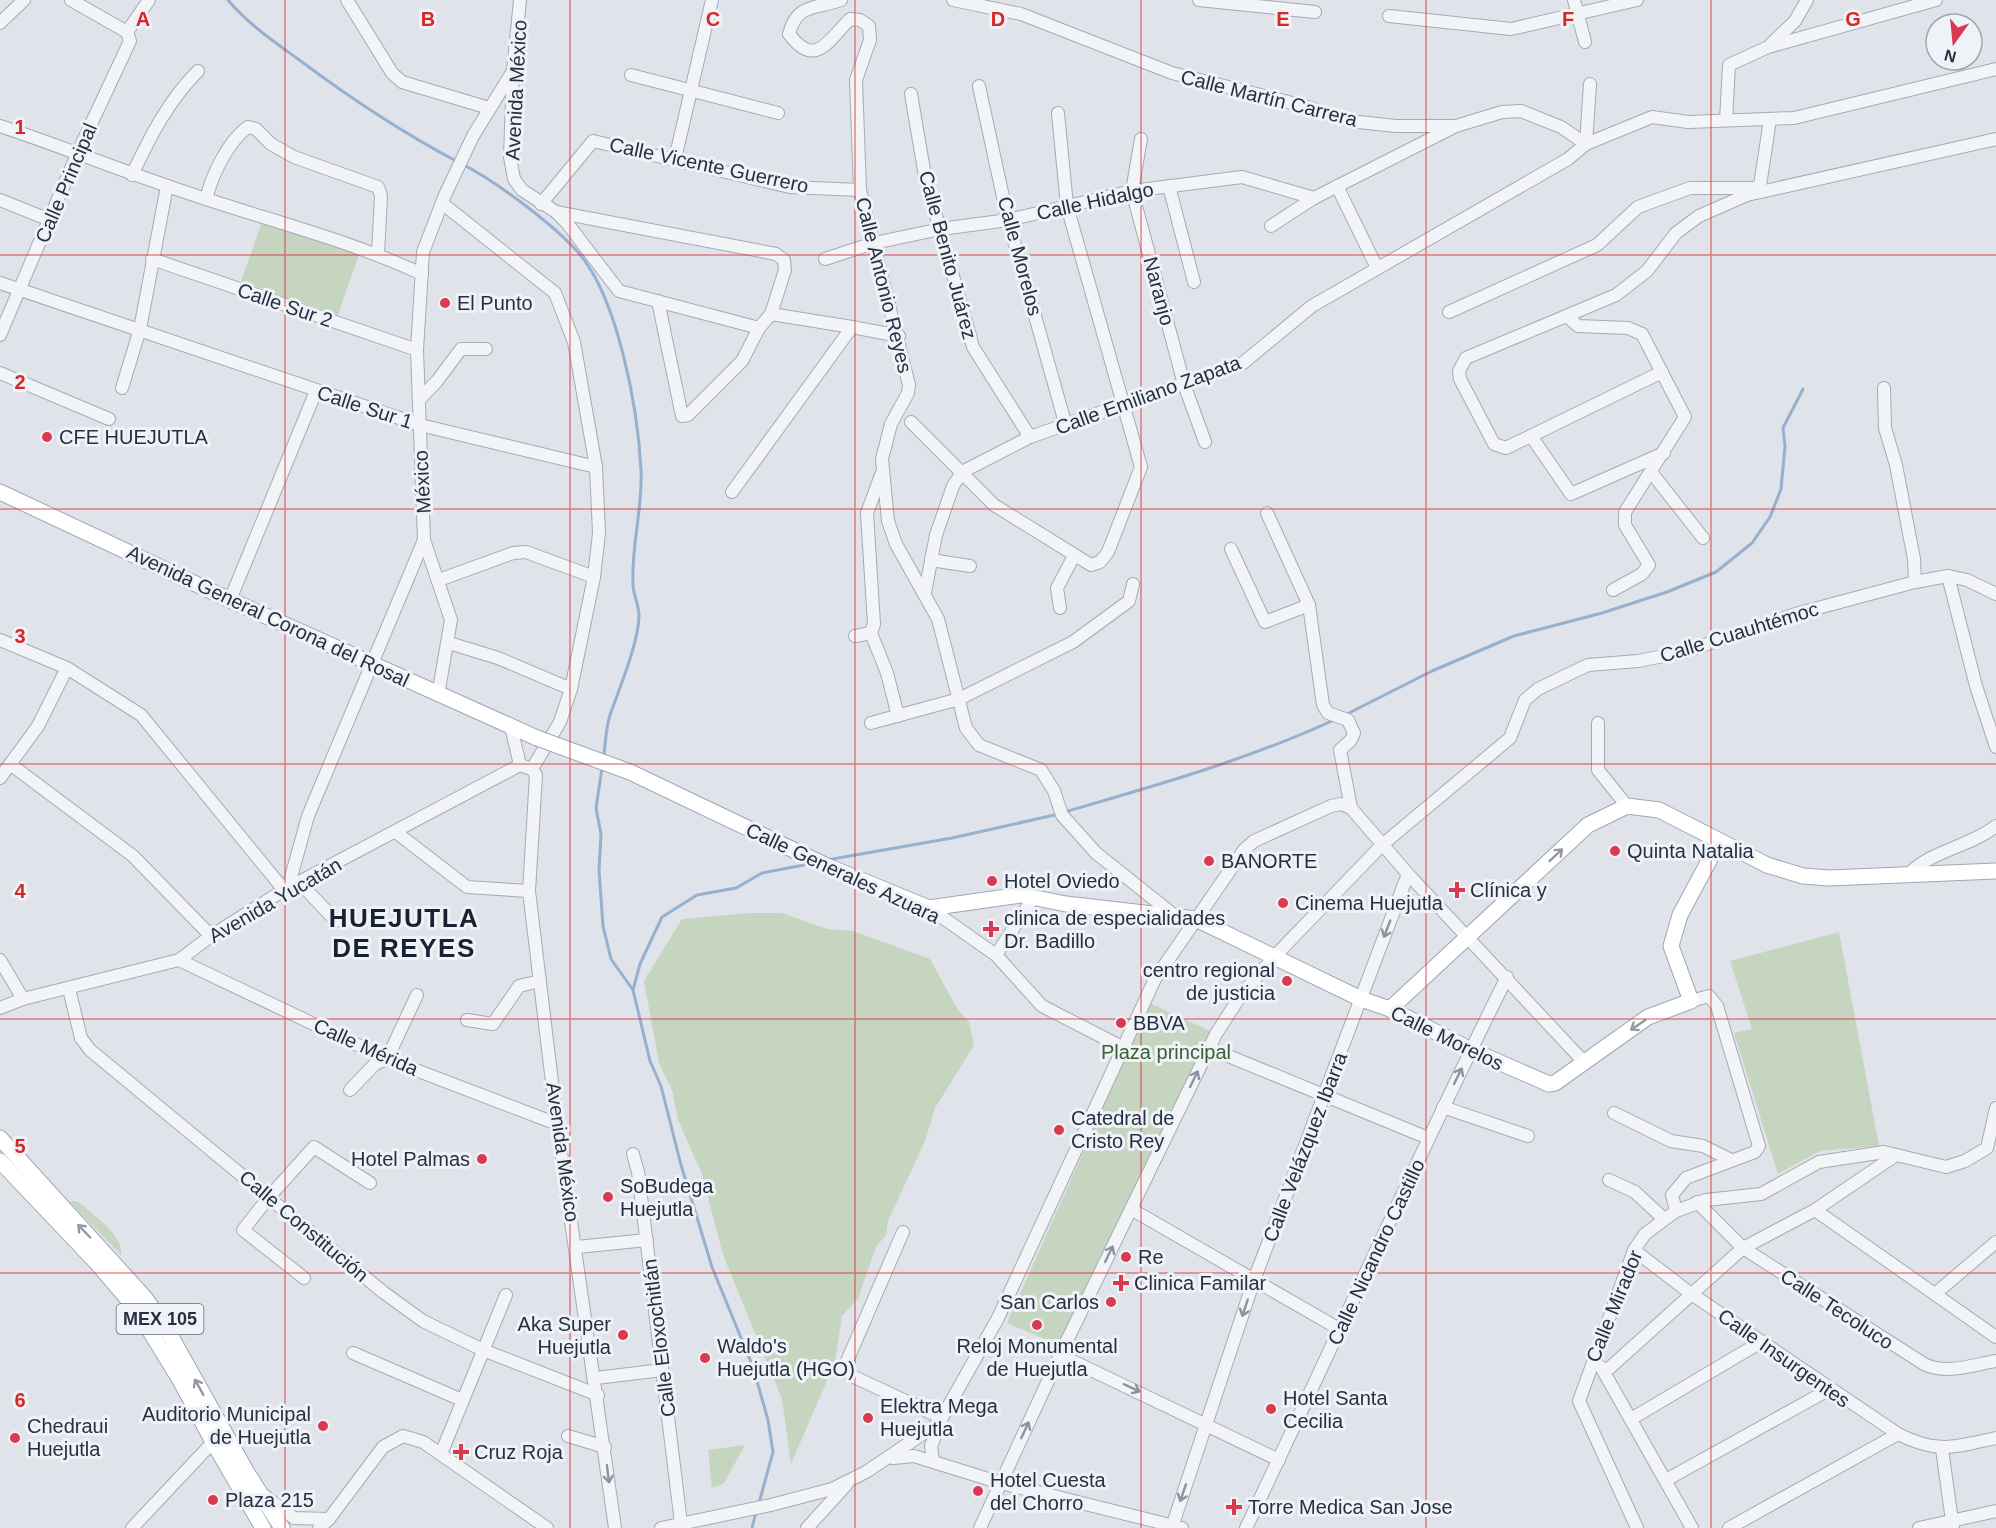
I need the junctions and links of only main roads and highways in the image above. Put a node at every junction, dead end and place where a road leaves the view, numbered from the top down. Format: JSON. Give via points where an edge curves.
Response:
{"nodes":[{"id":1,"x":0,"y":492,"type":"edge"},
{"id":2,"x":537,"y":738,"type":"joint"},
{"id":3,"x":1719,"y":842,"type":"junction"},
{"id":4,"x":1996,"y":872,"type":"edge"},
{"id":5,"x":929,"y":908,"type":"joint"},
{"id":6,"x":1390,"y":1009,"type":"junction"},
{"id":7,"x":0,"y":1138,"type":"edge"},
{"id":8,"x":0,"y":1161,"type":"edge"},
{"id":9,"x":263,"y":1528,"type":"edge"},
{"id":10,"x":282,"y":1528,"type":"edge"}],
"edges":[{"from":1,"to":2,"type":"main road","name":"Avenida General Corona del Rosal"},
{"from":2,"to":5,"type":"main road","name":"Calle Generales Azuara","bridge":true,"via":[[630,772],[827,866]]},
{"from":3,"to":4,"type":"main road","via":[[1767,865],[1803,876]]},
{"from":6,"to":3,"type":"main road","one_way":true,"via":[[1588,825],[1627,806],[1659,810]]},
{"from":3,"to":6,"type":"main road","name":"Calle Morelos","one_way":true,"via":[[1680,915],[1671,946],[1691,1001],[1648,1017],[1555,1083],[1549,1084],[1471,1050]]},
{"from":5,"to":6,"type":"main road","name":"Calle Morelos","via":[[1021,895],[1196,919],[1361,999]]},
{"from":10,"to":7,"type":"main road","number":"MEX 105","one_way":true,"via":[[176,1344],[145,1298]]},
{"from":8,"to":9,"type":"main road","number":"MEX 105","via":[[137,1310]]}]}
